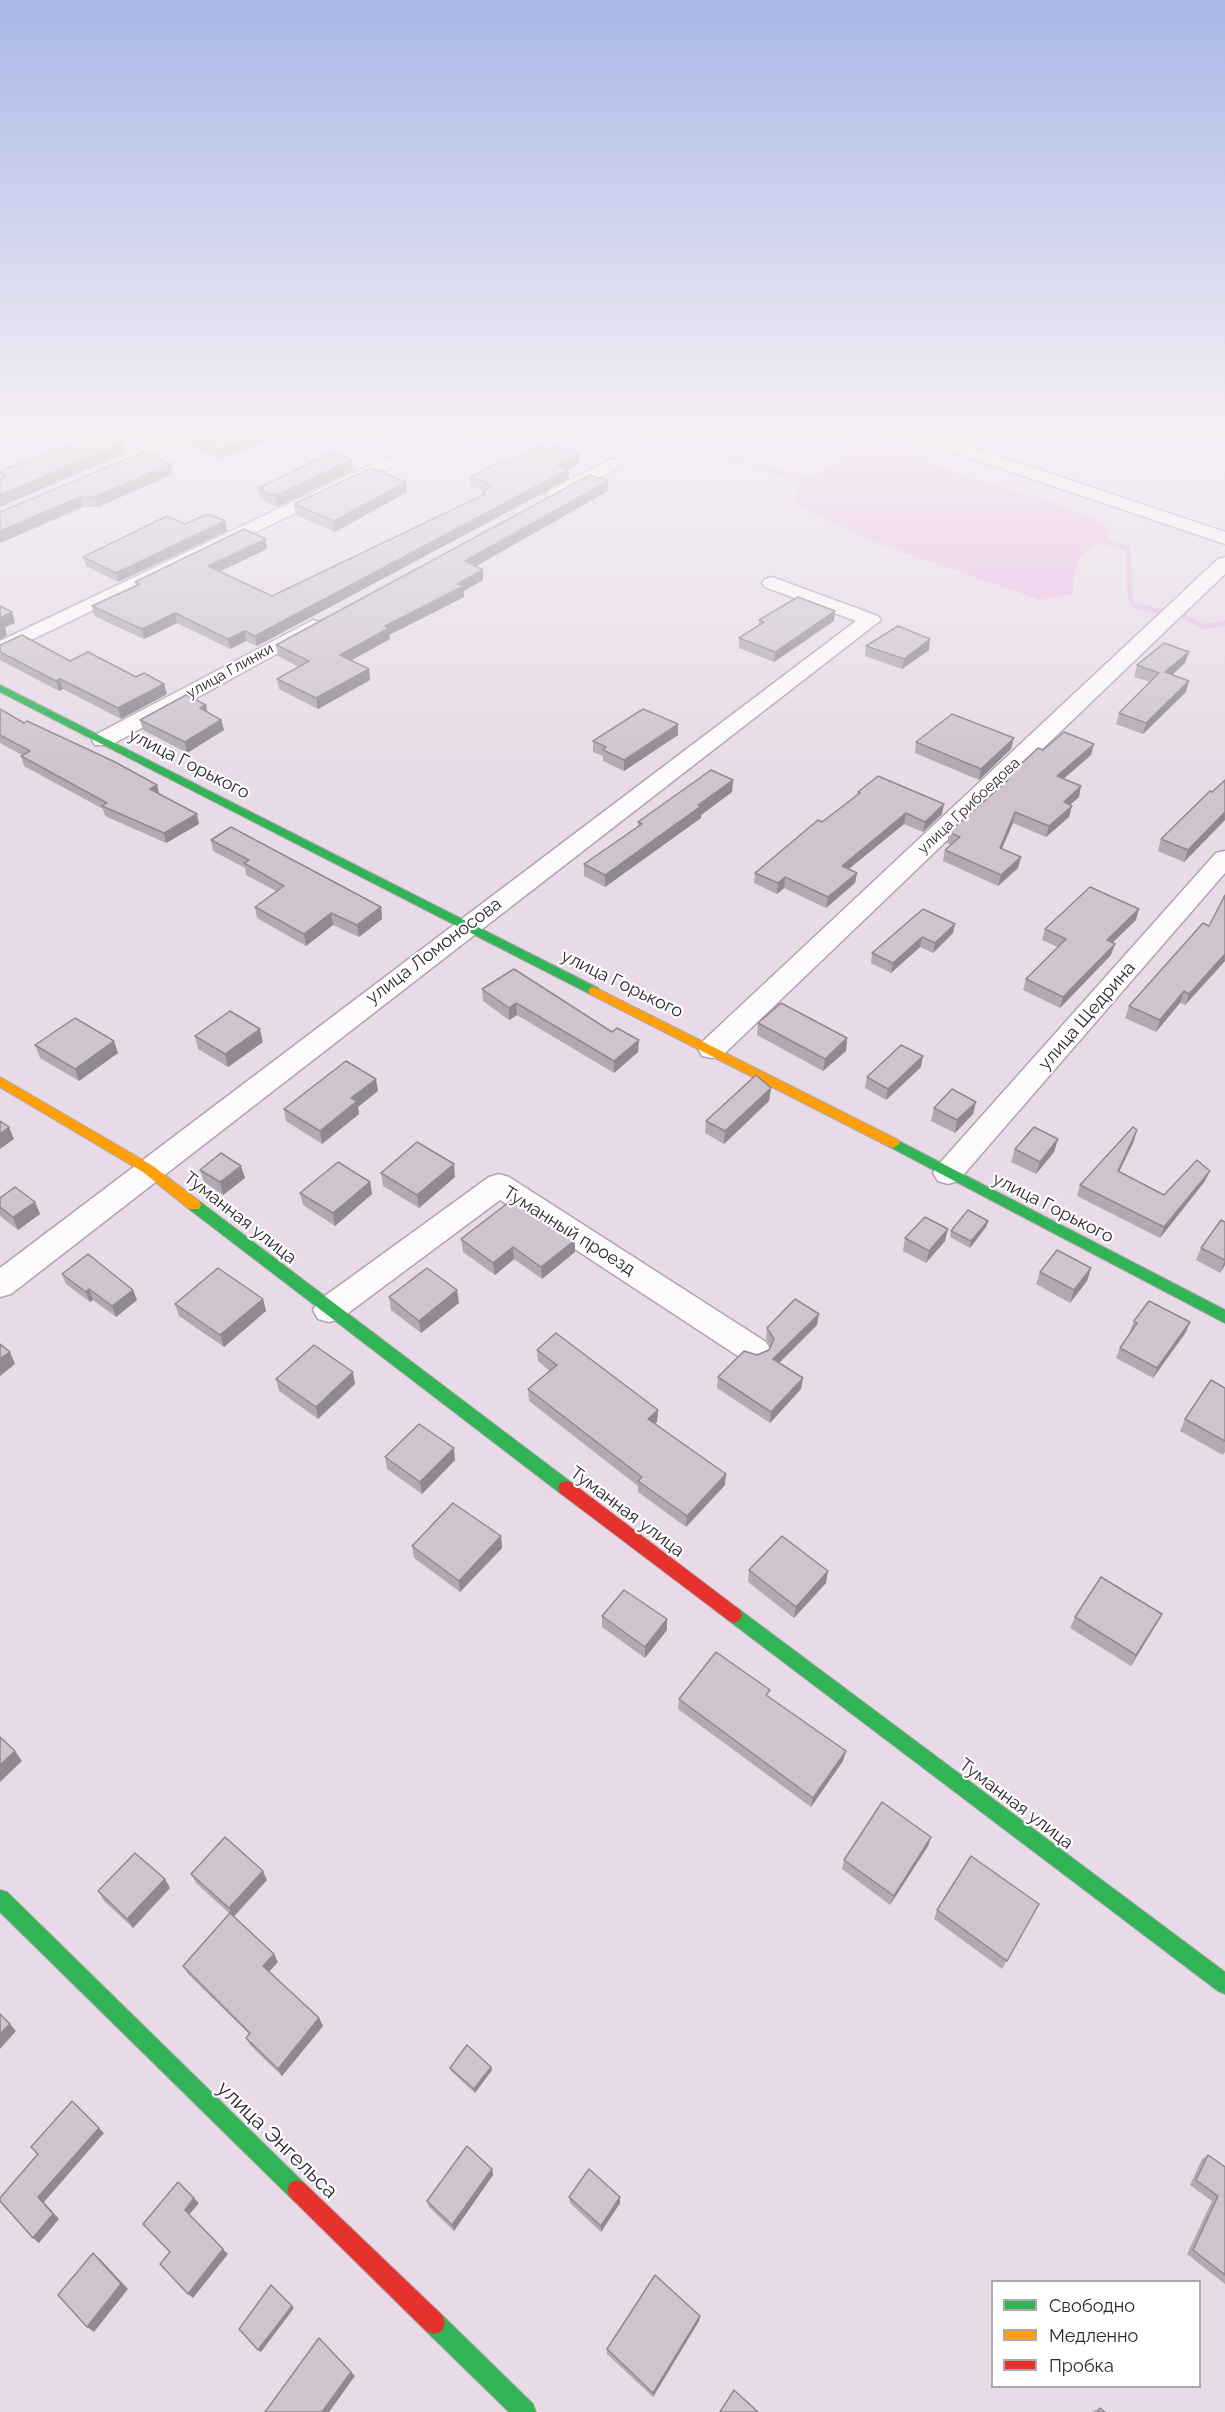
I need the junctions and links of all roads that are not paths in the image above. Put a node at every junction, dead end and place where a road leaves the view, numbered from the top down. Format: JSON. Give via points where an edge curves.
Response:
{"nodes":[{"id":1,"x":216,"y":545,"type":"edge"},
{"id":2,"x":1225,"y":563,"type":"edge"},
{"id":3,"x":772,"y":583,"type":"dead end"},
{"id":4,"x":331,"y":616,"type":"edge"},
{"id":5,"x":0,"y":649,"type":"edge"},
{"id":6,"x":0,"y":688,"type":"edge"},
{"id":7,"x":103,"y":740,"type":"junction"},
{"id":8,"x":1225,"y":858,"type":"edge"},
{"id":9,"x":465,"y":927,"type":"junction"},
{"id":10,"x":712,"y":1049,"type":"junction"},
{"id":11,"x":0,"y":1081,"type":"edge"},
{"id":12,"x":148,"y":1169,"type":"junction"},
{"id":13,"x":948,"y":1173,"type":"junction"},
{"id":14,"x":0,"y":1285,"type":"edge"},
{"id":15,"x":329,"y":1310,"type":"junction"},
{"id":16,"x":1225,"y":1317,"type":"edge"},
{"id":17,"x":755,"y":1351,"type":"dead end"},
{"id":18,"x":0,"y":1899,"type":"edge"},
{"id":19,"x":1225,"y":1984,"type":"edge"},
{"id":20,"x":525,"y":2412,"type":"edge"}],
"edges":[{"from":1,"to":5,"type":"street"},
{"from":2,"to":10,"type":"street","name":"улица Грибоедова"},
{"from":3,"to":9,"type":"street","name":"улица Ломоносова","via":[[871,620]]},
{"from":4,"to":7,"type":"street","name":"улица Глинки"},
{"from":6,"to":7,"type":"street","name":"улица Горького"},
{"from":7,"to":9,"type":"street","name":"улица Горького"},
{"from":8,"to":13,"type":"street","name":"улица Щедрина"},
{"from":9,"to":10,"type":"street","name":"улица Горького"},
{"from":9,"to":12,"type":"street","name":"улица Ломоносова"},
{"from":10,"to":13,"type":"street","name":"улица Горького"},
{"from":11,"to":12,"type":"street","name":"Туманная улица"},
{"from":12,"to":14,"type":"street","name":"улица Ломоносова"},
{"from":12,"to":15,"type":"street","name":"Туманная улица"},
{"from":13,"to":16,"type":"street","name":"улица Горького"},
{"from":15,"to":17,"type":"street","name":"Туманный проезд","via":[[499,1185]]},
{"from":15,"to":19,"type":"street","name":"Туманная улица"},
{"from":18,"to":20,"type":"street","name":"улица Энгельса"}]}
